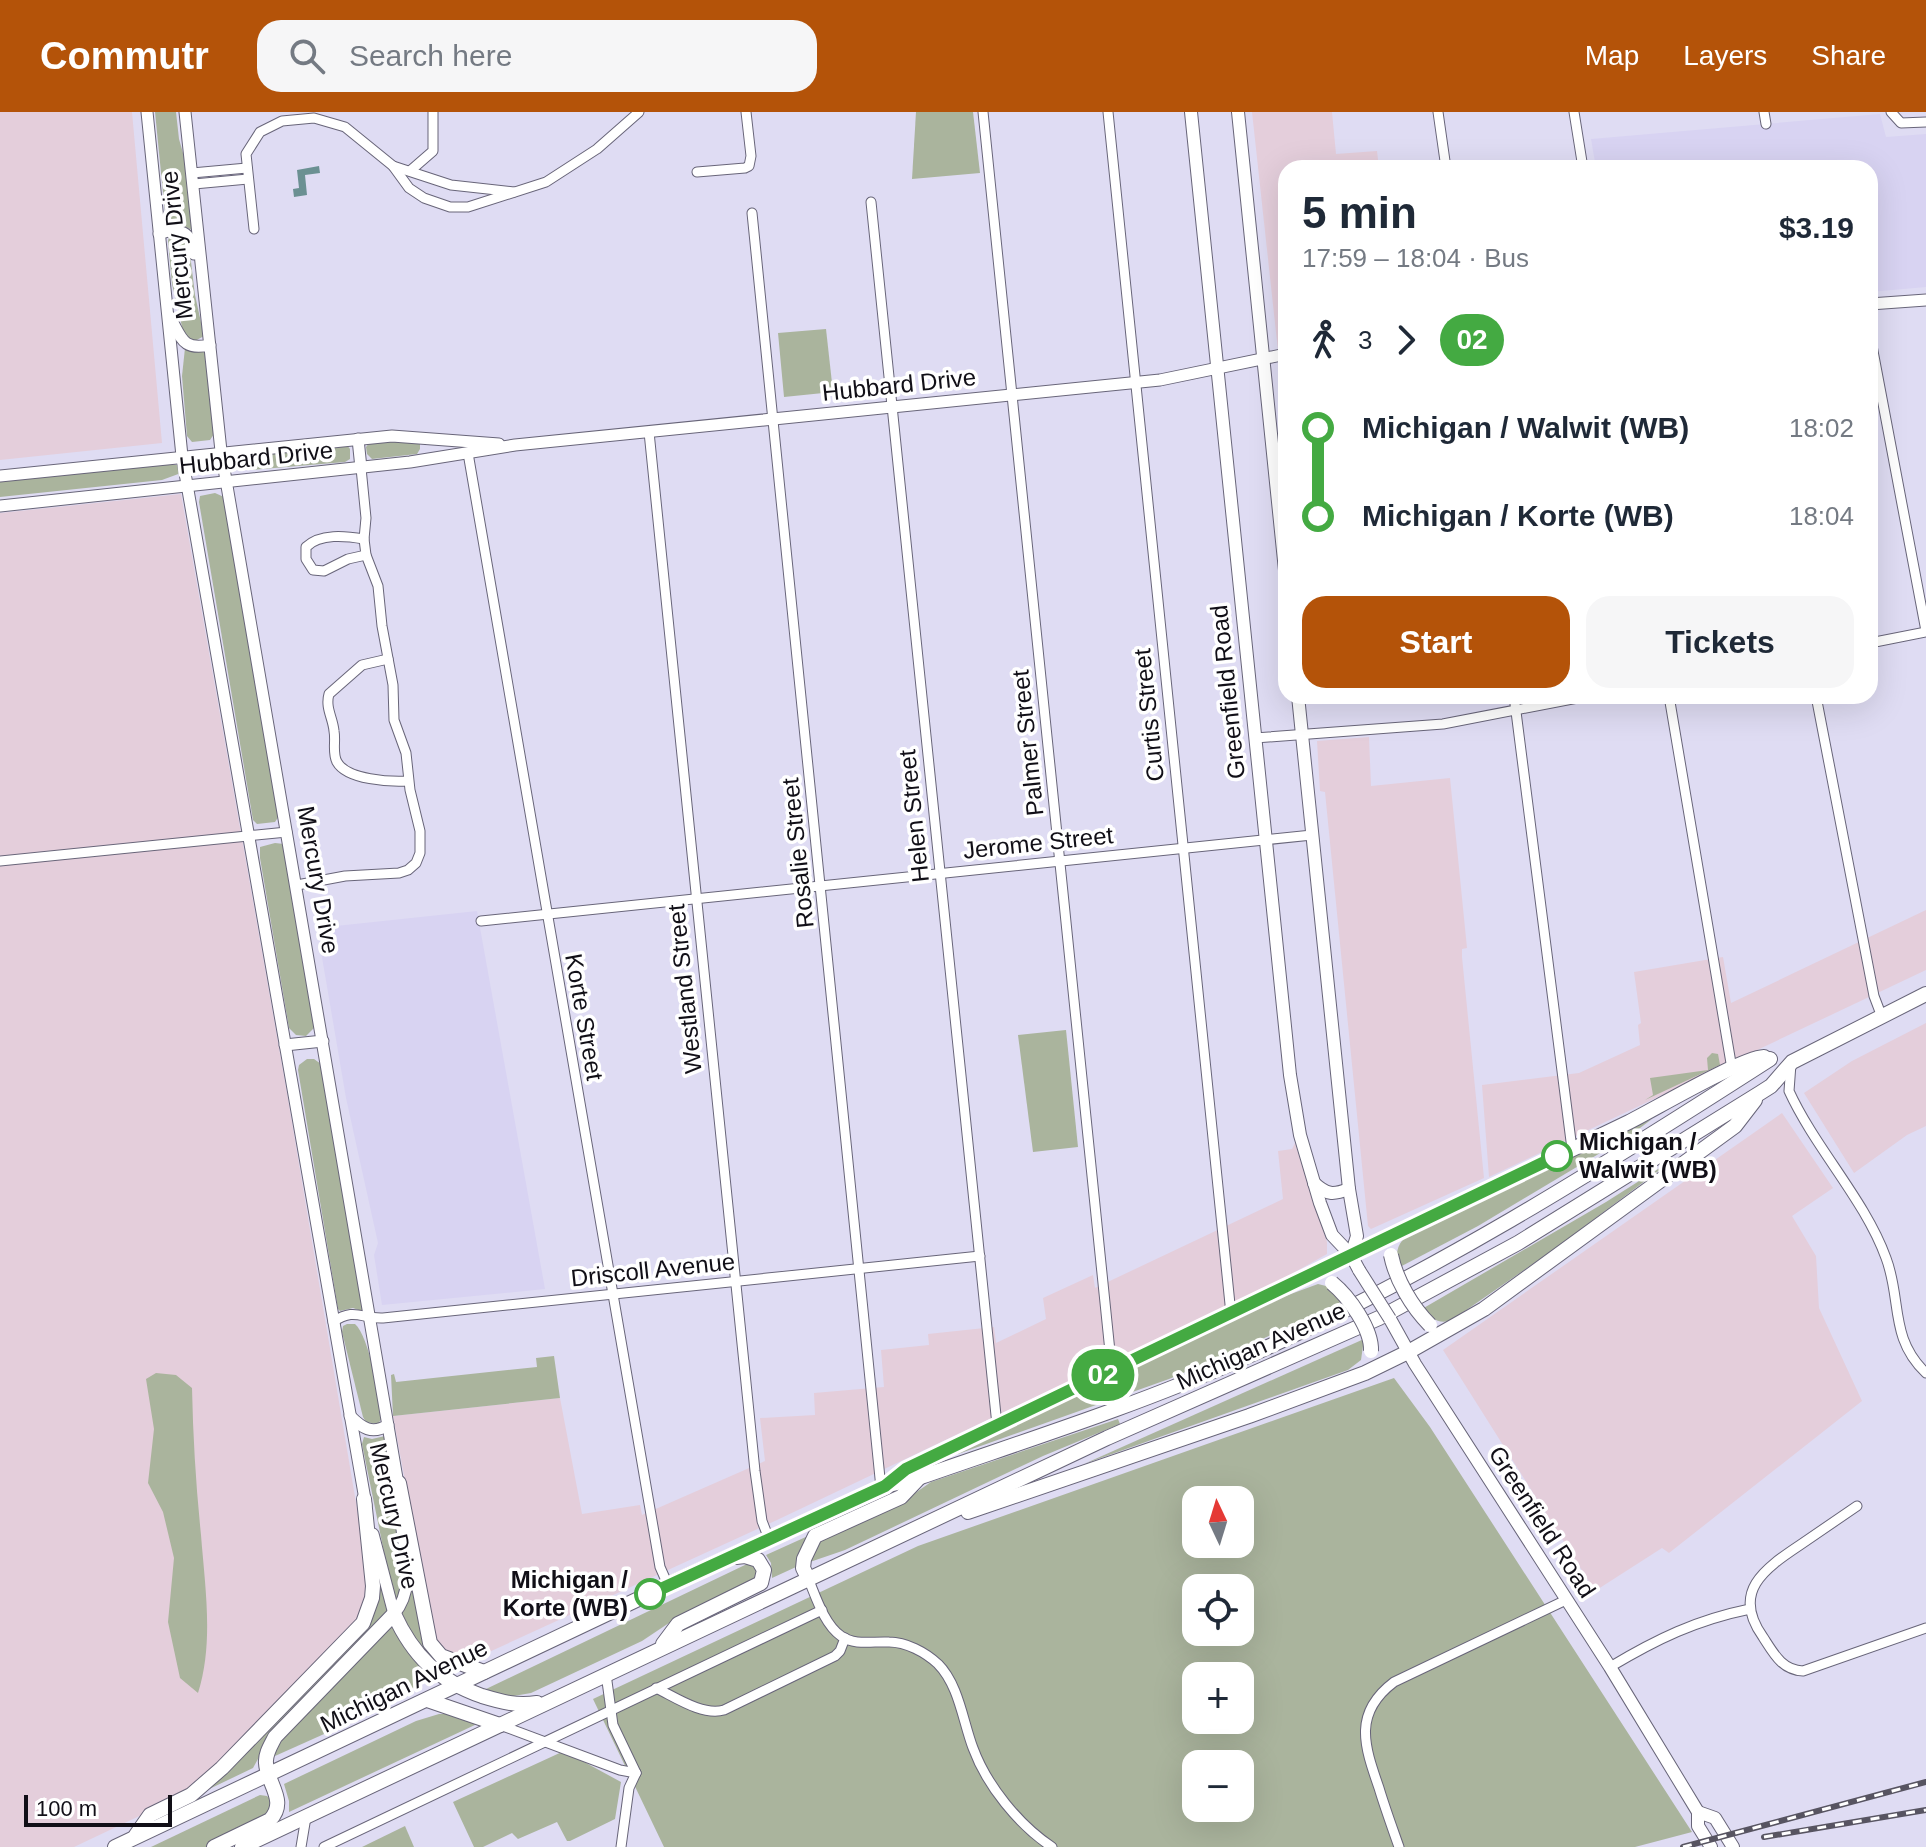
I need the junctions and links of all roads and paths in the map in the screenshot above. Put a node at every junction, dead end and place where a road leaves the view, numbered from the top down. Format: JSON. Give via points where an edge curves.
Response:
{"nodes":[{"id":1,"x":147,"y":112,"type":"edge"},
{"id":2,"x":178,"y":112,"type":"edge"},
{"id":3,"x":185,"y":112,"type":"edge"},
{"id":4,"x":433,"y":112,"type":"edge"},
{"id":5,"x":639,"y":112,"type":"edge"},
{"id":6,"x":746,"y":112,"type":"edge"},
{"id":7,"x":983,"y":112,"type":"edge"},
{"id":8,"x":1108,"y":112,"type":"edge"},
{"id":9,"x":1191,"y":112,"type":"edge"},
{"id":10,"x":1238,"y":112,"type":"edge"},
{"id":11,"x":1438,"y":112,"type":"edge"},
{"id":12,"x":1574,"y":112,"type":"edge"},
{"id":13,"x":1764,"y":112,"type":"edge"},
{"id":14,"x":1893,"y":116,"type":"edge"},
{"id":15,"x":1926,"y":122,"type":"edge"},
{"id":16,"x":1766,"y":124,"type":"dead end"},
{"id":17,"x":1445,"y":160,"type":"edge"},
{"id":18,"x":1582,"y":160,"type":"edge"},
{"id":19,"x":393,"y":166,"type":"junction"},
{"id":20,"x":410,"y":171,"type":"junction"},
{"id":21,"x":697,"y":172,"type":"dead end"},
{"id":22,"x":192,"y":173,"type":"junction"},
{"id":23,"x":247,"y":173,"type":"junction"},
{"id":24,"x":514,"y":192,"type":"junction"},
{"id":25,"x":871,"y":202,"type":"dead end"},
{"id":26,"x":752,"y":213,"type":"dead end"},
{"id":27,"x":254,"y":229,"type":"dead end"},
{"id":28,"x":159,"y":234,"type":"junction"},
{"id":29,"x":1926,"y":300,"type":"edge"},
{"id":30,"x":1878,"y":303,"type":"edge"},
{"id":31,"x":167,"y":313,"type":"junction"},
{"id":32,"x":208,"y":329,"type":"junction"},
{"id":33,"x":210,"y":345,"type":"junction"},
{"id":34,"x":1278,"y":356,"type":"edge"},
{"id":35,"x":1263,"y":359,"type":"junction"},
{"id":36,"x":1217,"y":369,"type":"junction"},
{"id":37,"x":1878,"y":377,"type":"edge"},
{"id":38,"x":1135,"y":383,"type":"junction"},
{"id":39,"x":1012,"y":396,"type":"junction"},
{"id":40,"x":893,"y":408,"type":"junction"},
{"id":41,"x":775,"y":419,"type":"junction"},
{"id":42,"x":649,"y":432,"type":"junction"},
{"id":43,"x":422,"y":437,"type":"junction"},
{"id":44,"x":358,"y":439,"type":"junction"},
{"id":45,"x":515,"y":445,"type":"junction"},
{"id":46,"x":221,"y":451,"type":"junction"},
{"id":47,"x":468,"y":453,"type":"junction"},
{"id":48,"x":182,"y":456,"type":"junction"},
{"id":49,"x":422,"y":461,"type":"junction"},
{"id":50,"x":361,"y":468,"type":"junction"},
{"id":51,"x":0,"y":476,"type":"edge"},
{"id":52,"x":227,"y":484,"type":"junction"},
{"id":53,"x":189,"y":488,"type":"junction"},
{"id":54,"x":1278,"y":503,"type":"edge"},
{"id":55,"x":0,"y":506,"type":"edge"},
{"id":56,"x":364,"y":539,"type":"junction"},
{"id":57,"x":366,"y":555,"type":"junction"},
{"id":58,"x":1926,"y":631,"type":"edge"},
{"id":59,"x":1878,"y":641,"type":"edge"},
{"id":60,"x":388,"y":659,"type":"junction"},
{"id":61,"x":1299,"y":704,"type":"edge"},
{"id":62,"x":1515,"y":704,"type":"edge"},
{"id":63,"x":1547,"y":704,"type":"edge"},
{"id":64,"x":1670,"y":704,"type":"edge"},
{"id":65,"x":1818,"y":704,"type":"edge"},
{"id":66,"x":1516,"y":710,"type":"junction"},
{"id":67,"x":1302,"y":735,"type":"junction"},
{"id":68,"x":1255,"y":738,"type":"junction"},
{"id":69,"x":408,"y":781,"type":"junction"},
{"id":70,"x":287,"y":832,"type":"junction"},
{"id":71,"x":1312,"y":835,"type":"junction"},
{"id":72,"x":249,"y":837,"type":"junction"},
{"id":73,"x":1265,"y":840,"type":"junction"},
{"id":74,"x":1183,"y":849,"type":"junction"},
{"id":75,"x":0,"y":861,"type":"edge"},
{"id":76,"x":1060,"y":861,"type":"junction"},
{"id":77,"x":941,"y":873,"type":"junction"},
{"id":78,"x":297,"y":885,"type":"junction"},
{"id":79,"x":821,"y":886,"type":"junction"},
{"id":80,"x":696,"y":899,"type":"junction"},
{"id":81,"x":546,"y":914,"type":"junction"},
{"id":82,"x":481,"y":921,"type":"dead end"},
{"id":83,"x":1926,"y":994,"type":"edge"},
{"id":84,"x":1882,"y":1017,"type":"junction"},
{"id":85,"x":323,"y":1041,"type":"junction"},
{"id":86,"x":285,"y":1045,"type":"junction"},
{"id":87,"x":1770,"y":1059,"type":"junction"},
{"id":88,"x":1792,"y":1062,"type":"junction"},
{"id":89,"x":1732,"y":1069,"type":"junction"},
{"id":90,"x":1760,"y":1093,"type":"junction"},
{"id":91,"x":1572,"y":1149,"type":"junction"},
{"id":92,"x":1314,"y":1183,"type":"junction"},
{"id":93,"x":1349,"y":1189,"type":"junction"},
{"id":94,"x":1396,"y":1234,"type":"junction"},
{"id":95,"x":1351,"y":1255,"type":"junction"},
{"id":96,"x":980,"y":1256,"type":"junction"},
{"id":97,"x":861,"y":1269,"type":"junction"},
{"id":98,"x":1312,"y":1274,"type":"junction"},
{"id":99,"x":736,"y":1282,"type":"junction"},
{"id":100,"x":612,"y":1295,"type":"junction"},
{"id":101,"x":1231,"y":1314,"type":"junction"},
{"id":102,"x":369,"y":1318,"type":"junction"},
{"id":103,"x":333,"y":1322,"type":"junction"},
{"id":104,"x":1444,"y":1333,"type":"junction"},
{"id":105,"x":1406,"y":1345,"type":"junction"},
{"id":106,"x":1112,"y":1371,"type":"junction"},
{"id":107,"x":1926,"y":1373,"type":"edge"},
{"id":108,"x":1356,"y":1376,"type":"junction"},
{"id":109,"x":350,"y":1416,"type":"junction"},
{"id":110,"x":388,"y":1425,"type":"junction"},
{"id":111,"x":997,"y":1425,"type":"junction"},
{"id":112,"x":921,"y":1477,"type":"junction"},
{"id":113,"x":399,"y":1483,"type":"junction"},
{"id":114,"x":883,"y":1487,"type":"junction"},
{"id":115,"x":364,"y":1499,"type":"junction"},
{"id":116,"x":1857,"y":1506,"type":"dead end"},
{"id":117,"x":901,"y":1535,"type":"junction"},
{"id":118,"x":769,"y":1539,"type":"junction"},
{"id":119,"x":729,"y":1558,"type":"junction"},
{"id":120,"x":808,"y":1578,"type":"junction"},
{"id":121,"x":668,"y":1585,"type":"junction"},
{"id":122,"x":1566,"y":1600,"type":"junction"},
{"id":123,"x":1750,"y":1609,"type":"junction"},
{"id":124,"x":822,"y":1610,"type":"junction"},
{"id":125,"x":394,"y":1614,"type":"junction"},
{"id":126,"x":1926,"y":1628,"type":"edge"},
{"id":127,"x":843,"y":1637,"type":"junction"},
{"id":128,"x":660,"y":1648,"type":"junction"},
{"id":129,"x":1610,"y":1667,"type":"junction"},
{"id":130,"x":484,"y":1672,"type":"junction"},
{"id":131,"x":606,"y":1674,"type":"junction"},
{"id":132,"x":455,"y":1686,"type":"junction"},
{"id":133,"x":656,"y":1688,"type":"junction"},
{"id":134,"x":427,"y":1700,"type":"junction"},
{"id":135,"x":549,"y":1702,"type":"junction"},
{"id":136,"x":609,"y":1711,"type":"junction"},
{"id":137,"x":500,"y":1725,"type":"junction"},
{"id":138,"x":545,"y":1742,"type":"junction"},
{"id":139,"x":636,"y":1773,"type":"junction"},
{"id":140,"x":269,"y":1775,"type":"junction"},
{"id":141,"x":1698,"y":1812,"type":"junction"},
{"id":142,"x":306,"y":1817,"type":"junction"},
{"id":143,"x":123,"y":1844,"type":"edge"},
{"id":144,"x":214,"y":1847,"type":"edge"},
{"id":145,"x":242,"y":1847,"type":"edge"},
{"id":146,"x":301,"y":1847,"type":"edge"},
{"id":147,"x":324,"y":1847,"type":"edge"},
{"id":148,"x":621,"y":1847,"type":"edge"},
{"id":149,"x":1052,"y":1847,"type":"edge"},
{"id":150,"x":1399,"y":1847,"type":"edge"},
{"id":151,"x":1711,"y":1847,"type":"edge"},
{"id":152,"x":1733,"y":1847,"type":"edge"}],
"edges":[{"from":1,"to":28,"type":"street","name":"Mercury Drive"},
{"from":2,"to":22,"type":"street"},
{"from":3,"to":22,"type":"street","name":"Mercury Drive"},
{"from":4,"to":20,"type":"street","via":[[433,151]]},
{"from":5,"to":24,"type":"street","via":[[573,166]]},
{"from":6,"to":21,"type":"street","via":[[749,166]]},
{"from":7,"to":39,"type":"street","name":"Palmer Street"},
{"from":8,"to":38,"type":"street","name":"Curtis Street"},
{"from":9,"to":36,"type":"main road","name":"Greenfield Road"},
{"from":10,"to":35,"type":"main road"},
{"from":11,"to":17,"type":"street"},
{"from":12,"to":18,"type":"street"},
{"from":13,"to":16,"type":"street"},
{"from":14,"to":15,"type":"street","via":[[1901,123]]},
{"from":19,"to":20,"type":"street"},
{"from":19,"to":23,"type":"street","via":[[345,127],[314,118],[282,121],[260,132],[246,154]]},
{"from":19,"to":24,"type":"street","via":[[409,188],[450,207],[483,204]]},
{"from":20,"to":24,"type":"street","via":[[451,185]]},
{"from":22,"to":23,"type":"street"},
{"from":22,"to":32,"type":"street","name":"Mercury Drive"},
{"from":23,"to":27,"type":"street"},
{"from":25,"to":40,"type":"street","name":"Helen Street"},
{"from":26,"to":41,"type":"street","name":"Rosalie Street"},
{"from":28,"to":31,"type":"street","name":"Mercury Drive"},
{"from":28,"to":32,"type":"street","via":[[178,229],[193,243],[198,295]]},
{"from":29,"to":30,"type":"street"},
{"from":31,"to":33,"type":"street","via":[[187,345]]},
{"from":31,"to":48,"type":"street","name":"Mercury Drive"},
{"from":32,"to":33,"type":"street","name":"Mercury Drive"},
{"from":33,"to":46,"type":"street","name":"Mercury Drive"},
{"from":34,"to":35,"type":"street","name":"Hubbard Drive"},
{"from":35,"to":36,"type":"street","name":"Hubbard Drive"},
{"from":35,"to":54,"type":"main road"},
{"from":36,"to":38,"type":"street","name":"Hubbard Drive"},
{"from":36,"to":68,"type":"main road","name":"Greenfield Road"},
{"from":37,"to":58,"type":"street"},
{"from":38,"to":39,"type":"street","name":"Hubbard Drive"},
{"from":38,"to":74,"type":"street","name":"Curtis Street"},
{"from":39,"to":40,"type":"street","name":"Hubbard Drive"},
{"from":39,"to":76,"type":"street","name":"Palmer Street"},
{"from":40,"to":41,"type":"street","name":"Hubbard Drive"},
{"from":40,"to":77,"type":"street","name":"Helen Street"},
{"from":41,"to":42,"type":"street","name":"Hubbard Drive"},
{"from":41,"to":79,"type":"street","name":"Rosalie Street"},
{"from":42,"to":45,"type":"street","name":"Hubbard Drive"},
{"from":42,"to":80,"type":"street","name":"Westland Street"},
{"from":43,"to":44,"type":"street","name":"Hubbard Drive"},
{"from":43,"to":45,"type":"street","name":"Hubbard Drive"},
{"from":43,"to":49,"type":"street"},
{"from":44,"to":46,"type":"street","name":"Hubbard Drive"},
{"from":44,"to":50,"type":"street"},
{"from":45,"to":47,"type":"street","name":"Hubbard Drive"},
{"from":46,"to":48,"type":"street","name":"Hubbard Drive"},
{"from":46,"to":52,"type":"street","name":"Mercury Drive"},
{"from":47,"to":49,"type":"street","name":"Hubbard Drive"},
{"from":47,"to":81,"type":"street","name":"Korte Street"},
{"from":48,"to":51,"type":"street","name":"Hubbard Drive"},
{"from":48,"to":53,"type":"street","name":"Mercury Drive"},
{"from":49,"to":50,"type":"street","name":"Hubbard Drive"},
{"from":50,"to":52,"type":"street","name":"Hubbard Drive"},
{"from":50,"to":56,"type":"street"},
{"from":52,"to":53,"type":"street","name":"Hubbard Drive"},
{"from":52,"to":70,"type":"street","name":"Mercury Drive"},
{"from":53,"to":55,"type":"street","name":"Hubbard Drive"},
{"from":53,"to":72,"type":"street","name":"Mercury Drive"},
{"from":56,"to":57,"type":"street"},
{"from":56,"to":57,"type":"street","via":[[316,540],[305,553],[308,566],[318,572]]},
{"from":57,"to":60,"type":"street","via":[[378,586]]},
{"from":58,"to":59,"type":"street"},
{"from":60,"to":69,"type":"street"},
{"from":60,"to":69,"type":"street","via":[[362,665],[329,694],[336,759],[347,771],[376,781]]},
{"from":61,"to":67,"type":"main road"},
{"from":62,"to":66,"type":"street"},
{"from":63,"to":66,"type":"street"},
{"from":64,"to":89,"type":"street"},
{"from":65,"to":84,"type":"street"},
{"from":66,"to":67,"type":"street","via":[[1443,724]]},
{"from":66,"to":91,"type":"street"},
{"from":67,"to":68,"type":"street"},
{"from":67,"to":71,"type":"main road"},
{"from":68,"to":73,"type":"main road","name":"Greenfield Road"},
{"from":69,"to":78,"type":"street","via":[[421,842],[416,863],[388,874]]},
{"from":70,"to":72,"type":"street"},
{"from":70,"to":78,"type":"street","name":"Mercury Drive"},
{"from":71,"to":73,"type":"street","name":"Jerome Street"},
{"from":71,"to":93,"type":"main road"},
{"from":72,"to":75,"type":"street"},
{"from":72,"to":86,"type":"street","name":"Mercury Drive"},
{"from":73,"to":74,"type":"street","name":"Jerome Street"},
{"from":73,"to":92,"type":"main road","name":"Greenfield Road","via":[[1292,1088]]},
{"from":74,"to":76,"type":"street","name":"Jerome Street"},
{"from":74,"to":101,"type":"street","name":"Curtis Street"},
{"from":76,"to":77,"type":"street","name":"Jerome Street"},
{"from":76,"to":106,"type":"street","name":"Palmer Street"},
{"from":77,"to":79,"type":"street","name":"Jerome Street"},
{"from":77,"to":96,"type":"street","name":"Helen Street"},
{"from":78,"to":85,"type":"street","name":"Mercury Drive"},
{"from":79,"to":80,"type":"street","name":"Jerome Street"},
{"from":79,"to":97,"type":"street","name":"Rosalie Street"},
{"from":80,"to":81,"type":"street","name":"Jerome Street"},
{"from":80,"to":99,"type":"street","name":"Westland Street"},
{"from":81,"to":82,"type":"street","name":"Jerome Street"},
{"from":81,"to":100,"type":"street","name":"Korte Street"},
{"from":83,"to":84,"type":"main road","name":"Michigan Avenue"},
{"from":84,"to":88,"type":"main road","name":"Michigan Avenue"},
{"from":85,"to":86,"type":"street"},
{"from":85,"to":102,"type":"street","name":"Mercury Drive"},
{"from":86,"to":103,"type":"street","name":"Mercury Drive"},
{"from":87,"to":88,"type":"main road"},
{"from":87,"to":89,"type":"main road","via":[[1758,1057]]},
{"from":87,"to":112,"type":"main road","name":"Michigan Avenue","via":[[1580,1179],[1367,1300],[1149,1397]]},
{"from":88,"to":90,"type":"main road","name":"Michigan Avenue"},
{"from":88,"to":107,"type":"street","via":[[1789,1091],[1878,1239],[1890,1269],[1901,1336]]},
{"from":89,"to":91,"type":"main road"},
{"from":90,"to":104,"type":"main road","via":[[1735,1126]]},
{"from":90,"to":117,"type":"main road","name":"Michigan Avenue","via":[[1518,1243],[1379,1318]]},
{"from":91,"to":94,"type":"main road"},
{"from":92,"to":93,"type":"main road","via":[[1334,1194]]},
{"from":92,"to":95,"type":"main road","name":"Greenfield Road","via":[[1332,1235]]},
{"from":93,"to":95,"type":"main road","via":[[1357,1236]]},
{"from":94,"to":95,"type":"main road"},
{"from":94,"to":104,"type":"main road","bridge":true,"via":[[1391,1255],[1397,1275],[1421,1316]]},
{"from":95,"to":98,"type":"main road"},
{"from":95,"to":105,"type":"main road","name":"Greenfield Road","bridge":true},
{"from":96,"to":97,"type":"street","name":"Driscoll Avenue"},
{"from":96,"to":111,"type":"street","name":"Helen Street"},
{"from":97,"to":99,"type":"street","name":"Driscoll Avenue"},
{"from":97,"to":114,"type":"street","name":"Rosalie Street"},
{"from":98,"to":101,"type":"main road"},
{"from":98,"to":108,"type":"main road","bridge":true,"via":[[1344,1294],[1367,1332],[1371,1351]]},
{"from":99,"to":100,"type":"street","name":"Driscoll Avenue"},
{"from":99,"to":118,"type":"street","name":"Westland Street","via":[[755,1471]]},
{"from":100,"to":102,"type":"street","name":"Driscoll Avenue"},
{"from":100,"to":121,"type":"street","name":"Korte Street","via":[[660,1567]]},
{"from":101,"to":106,"type":"main road"},
{"from":102,"to":103,"type":"street","name":"Driscoll Avenue","via":[[350,1313]]},
{"from":102,"to":110,"type":"street","name":"Mercury Drive"},
{"from":103,"to":109,"type":"street","name":"Mercury Drive"},
{"from":104,"to":105,"type":"main road"},
{"from":105,"to":108,"type":"main road"},
{"from":105,"to":122,"type":"main road","name":"Greenfield Road"},
{"from":106,"to":111,"type":"main road"},
{"from":108,"to":117,"type":"main road"},
{"from":109,"to":110,"type":"street","via":[[370,1431]]},
{"from":109,"to":115,"type":"street","name":"Mercury Drive"},
{"from":110,"to":113,"type":"street","name":"Mercury Drive"},
{"from":111,"to":114,"type":"main road","via":[[906,1469]]},
{"from":112,"to":114,"type":"main road","name":"Michigan Avenue"},
{"from":112,"to":120,"type":"main road","via":[[901,1497],[815,1536],[804,1559]]},
{"from":113,"to":125,"type":"street","name":"Mercury Drive","via":[[407,1586]]},
{"from":113,"to":130,"type":"main road","via":[[430,1643],[441,1656]]},
{"from":114,"to":118,"type":"main road","name":"Michigan Avenue"},
{"from":115,"to":125,"type":"street","name":"Mercury Drive"},
{"from":115,"to":143,"type":"main road","via":[[373,1586],[363,1623],[222,1768],[191,1795],[150,1815]]},
{"from":116,"to":123,"type":"street","via":[[1768,1566],[1751,1591]]},
{"from":117,"to":120,"type":"main road","name":"Michigan Avenue"},
{"from":118,"to":119,"type":"main road","name":"Michigan Avenue"},
{"from":119,"to":121,"type":"main road","name":"Michigan Avenue"},
{"from":119,"to":128,"type":"main road","via":[[758,1560],[764,1570],[761,1583],[678,1624]]},
{"from":120,"to":124,"type":"street"},
{"from":120,"to":128,"type":"main road","name":"Michigan Avenue"},
{"from":121,"to":130,"type":"main road","name":"Michigan Avenue"},
{"from":122,"to":129,"type":"main road","name":"Greenfield Road"},
{"from":122,"to":150,"type":"street","via":[[1380,1692],[1364,1737]]},
{"from":123,"to":126,"type":"street","via":[[1779,1661],[1796,1671]]},
{"from":123,"to":129,"type":"street","via":[[1689,1625]]},
{"from":124,"to":127,"type":"street"},
{"from":124,"to":133,"type":"street"},
{"from":125,"to":132,"type":"main road","via":[[415,1651]]},
{"from":125,"to":140,"type":"main road","via":[[275,1737],[267,1754]]},
{"from":127,"to":133,"type":"street","via":[[835,1656],[717,1712]]},
{"from":127,"to":149,"type":"street","via":[[902,1644],[939,1664],[984,1770],[1015,1813]]},
{"from":128,"to":131,"type":"main road","name":"Michigan Avenue"},
{"from":129,"to":141,"type":"main road","name":"Greenfield Road"},
{"from":130,"to":132,"type":"main road","name":"Michigan Avenue"},
{"from":131,"to":135,"type":"main road","name":"Michigan Avenue"},
{"from":131,"to":136,"type":"street"},
{"from":132,"to":134,"type":"main road","name":"Michigan Avenue"},
{"from":132,"to":135,"type":"main road","via":[[510,1705]]},
{"from":133,"to":136,"type":"street"},
{"from":134,"to":137,"type":"main road"},
{"from":134,"to":140,"type":"main road","name":"Michigan Avenue"},
{"from":135,"to":137,"type":"main road","name":"Michigan Avenue"},
{"from":136,"to":138,"type":"street"},
{"from":136,"to":139,"type":"street"},
{"from":137,"to":138,"type":"street"},
{"from":137,"to":142,"type":"main road","name":"Michigan Avenue"},
{"from":138,"to":139,"type":"street"},
{"from":138,"to":147,"type":"street"},
{"from":139,"to":148,"type":"street"},
{"from":140,"to":143,"type":"main road","name":"Michigan Avenue"},
{"from":140,"to":144,"type":"main road","via":[[276,1814]]},
{"from":141,"to":151,"type":"main road","name":"Greenfield Road","via":[[1698,1826]]},
{"from":141,"to":152,"type":"main road","name":"Greenfield Road","via":[[1715,1818]]},
{"from":142,"to":145,"type":"main road","name":"Michigan Avenue"},
{"from":142,"to":146,"type":"street"}]}
